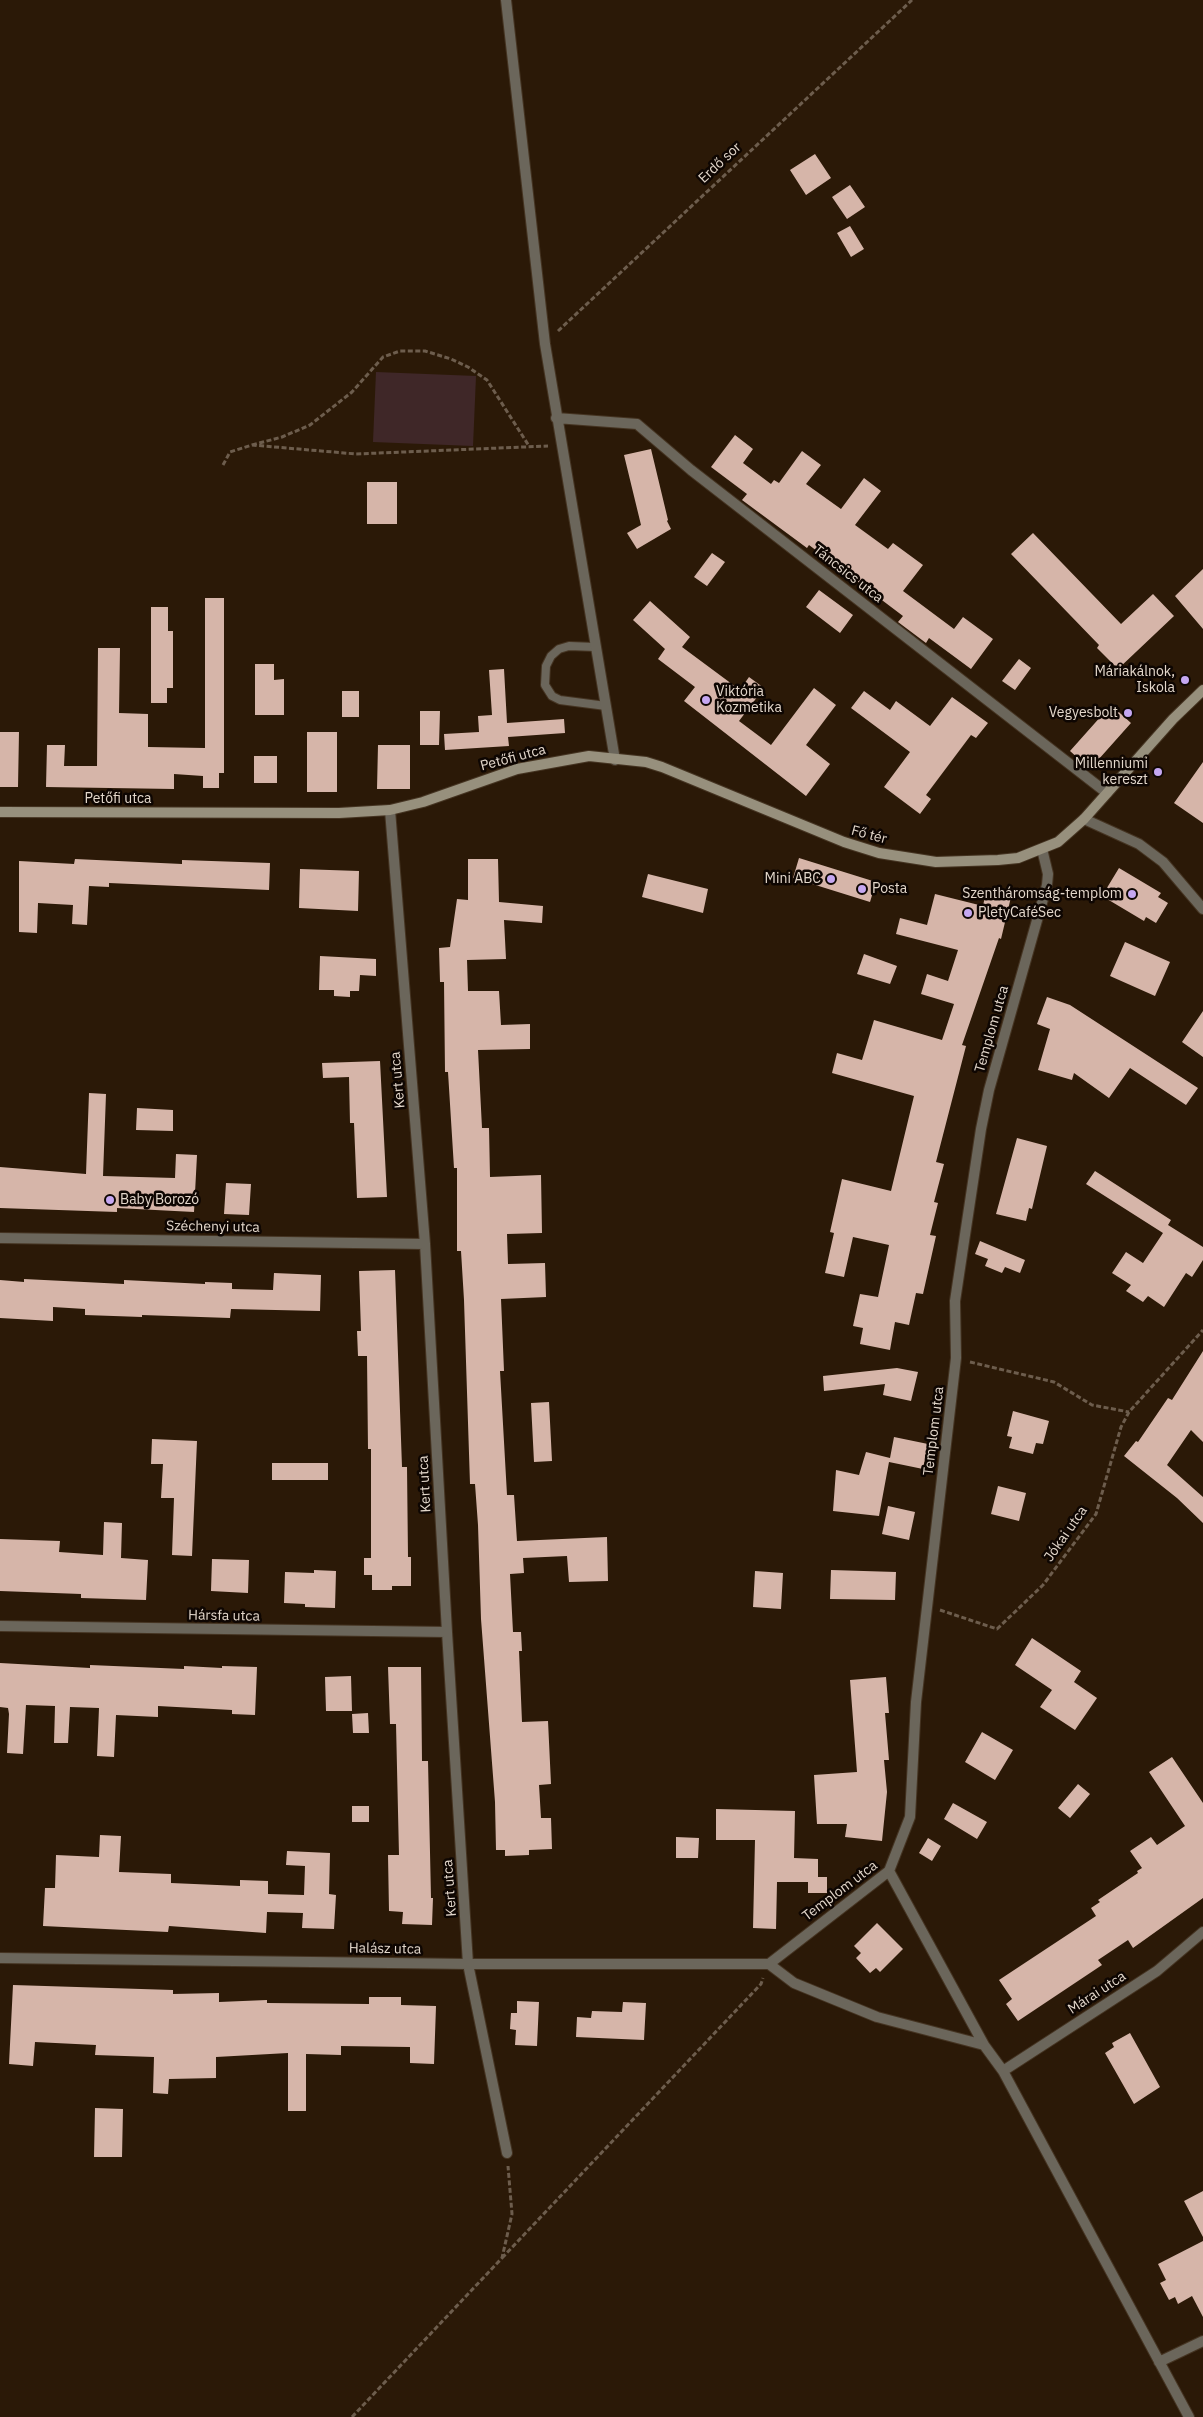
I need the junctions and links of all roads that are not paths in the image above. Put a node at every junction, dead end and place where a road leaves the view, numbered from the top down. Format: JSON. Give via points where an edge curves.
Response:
{"nodes":[{"id":1,"x":506,"y":0,"type":"edge"},
{"id":2,"x":556,"y":418,"type":"junction"},
{"id":3,"x":595,"y":647,"type":"junction"},
{"id":4,"x":1203,"y":690,"type":"edge"},
{"id":5,"x":606,"y":706,"type":"junction"},
{"id":6,"x":615,"y":760,"type":"junction"},
{"id":7,"x":1107,"y":793,"type":"junction"},
{"id":8,"x":390,"y":810,"type":"junction"},
{"id":9,"x":0,"y":812,"type":"edge"},
{"id":10,"x":1084,"y":819,"type":"junction"},
{"id":11,"x":1042,"y":849,"type":"junction"},
{"id":12,"x":1203,"y":909,"type":"edge"},
{"id":13,"x":0,"y":1238,"type":"edge"},
{"id":14,"x":425,"y":1244,"type":"junction"},
{"id":15,"x":0,"y":1626,"type":"edge"},
{"id":16,"x":447,"y":1632,"type":"junction"},
{"id":17,"x":889,"y":1871,"type":"junction"},
{"id":18,"x":1203,"y":1932,"type":"edge"},
{"id":19,"x":0,"y":1958,"type":"edge"},
{"id":20,"x":468,"y":1964,"type":"junction"},
{"id":21,"x":769,"y":1964,"type":"junction"},
{"id":22,"x":984,"y":2045,"type":"junction"},
{"id":23,"x":1003,"y":2071,"type":"junction"},
{"id":24,"x":506,"y":2153,"type":"road end"},
{"id":25,"x":1203,"y":2341,"type":"edge"},
{"id":26,"x":1159,"y":2362,"type":"junction"},
{"id":27,"x":1189,"y":2417,"type":"edge"}],
"edges":[{"from":1,"to":2,"type":"street"},
{"from":2,"to":3,"type":"street"},
{"from":2,"to":7,"type":"street","name":"Táncsics utca","via":[[637,424],[691,470]]},
{"from":3,"to":5,"type":"street"},
{"from":3,"to":5,"type":"lane","via":[[569,646],[551,656],[546,666],[545,685],[552,696],[560,700]]},
{"from":4,"to":7,"type":"main road","name":"Fő tér"},
{"from":5,"to":6,"type":"street"},
{"from":6,"to":8,"type":"main road","name":"Petőfi utca","via":[[589,756],[517,769]]},
{"from":6,"to":11,"type":"main road","name":"Fő tér","via":[[646,762],[662,767],[844,842],[879,853],[936,862],[969,862],[1018,858]]},
{"from":7,"to":10,"type":"main road","name":"Fő tér"},
{"from":8,"to":9,"type":"main road","name":"Petőfi utca","via":[[340,813]]},
{"from":8,"to":14,"type":"street","name":"Kert utca"},
{"from":10,"to":11,"type":"main road","name":"Fő tér","via":[[1058,842]]},
{"from":10,"to":12,"type":"street","via":[[1139,844],[1155,856],[1183,883]]},
{"from":11,"to":17,"type":"street","name":"Templom utca","via":[[1048,874],[1047,885],[989,1090],[955,1301],[956,1358],[916,1702],[910,1816]]},
{"from":13,"to":14,"type":"street","name":"Széchenyi utca"},
{"from":14,"to":16,"type":"street","name":"Kert utca"},
{"from":15,"to":16,"type":"street","name":"Hársfa utca"},
{"from":16,"to":20,"type":"street","name":"Kert utca"},
{"from":17,"to":21,"type":"street","name":"Templom utca"},
{"from":17,"to":22,"type":"street"},
{"from":18,"to":23,"type":"street","name":"Márai utca","via":[[1157,1970]]},
{"from":19,"to":20,"type":"street","name":"Halász utca"},
{"from":20,"to":21,"type":"street","name":"Halász utca"},
{"from":20,"to":24,"type":"street","name":"Kert utca"},
{"from":21,"to":22,"type":"street","via":[[794,1983],[877,2017]]},
{"from":22,"to":23,"type":"street"},
{"from":23,"to":26,"type":"street"},
{"from":25,"to":26,"type":"street"},
{"from":26,"to":27,"type":"street"}]}
